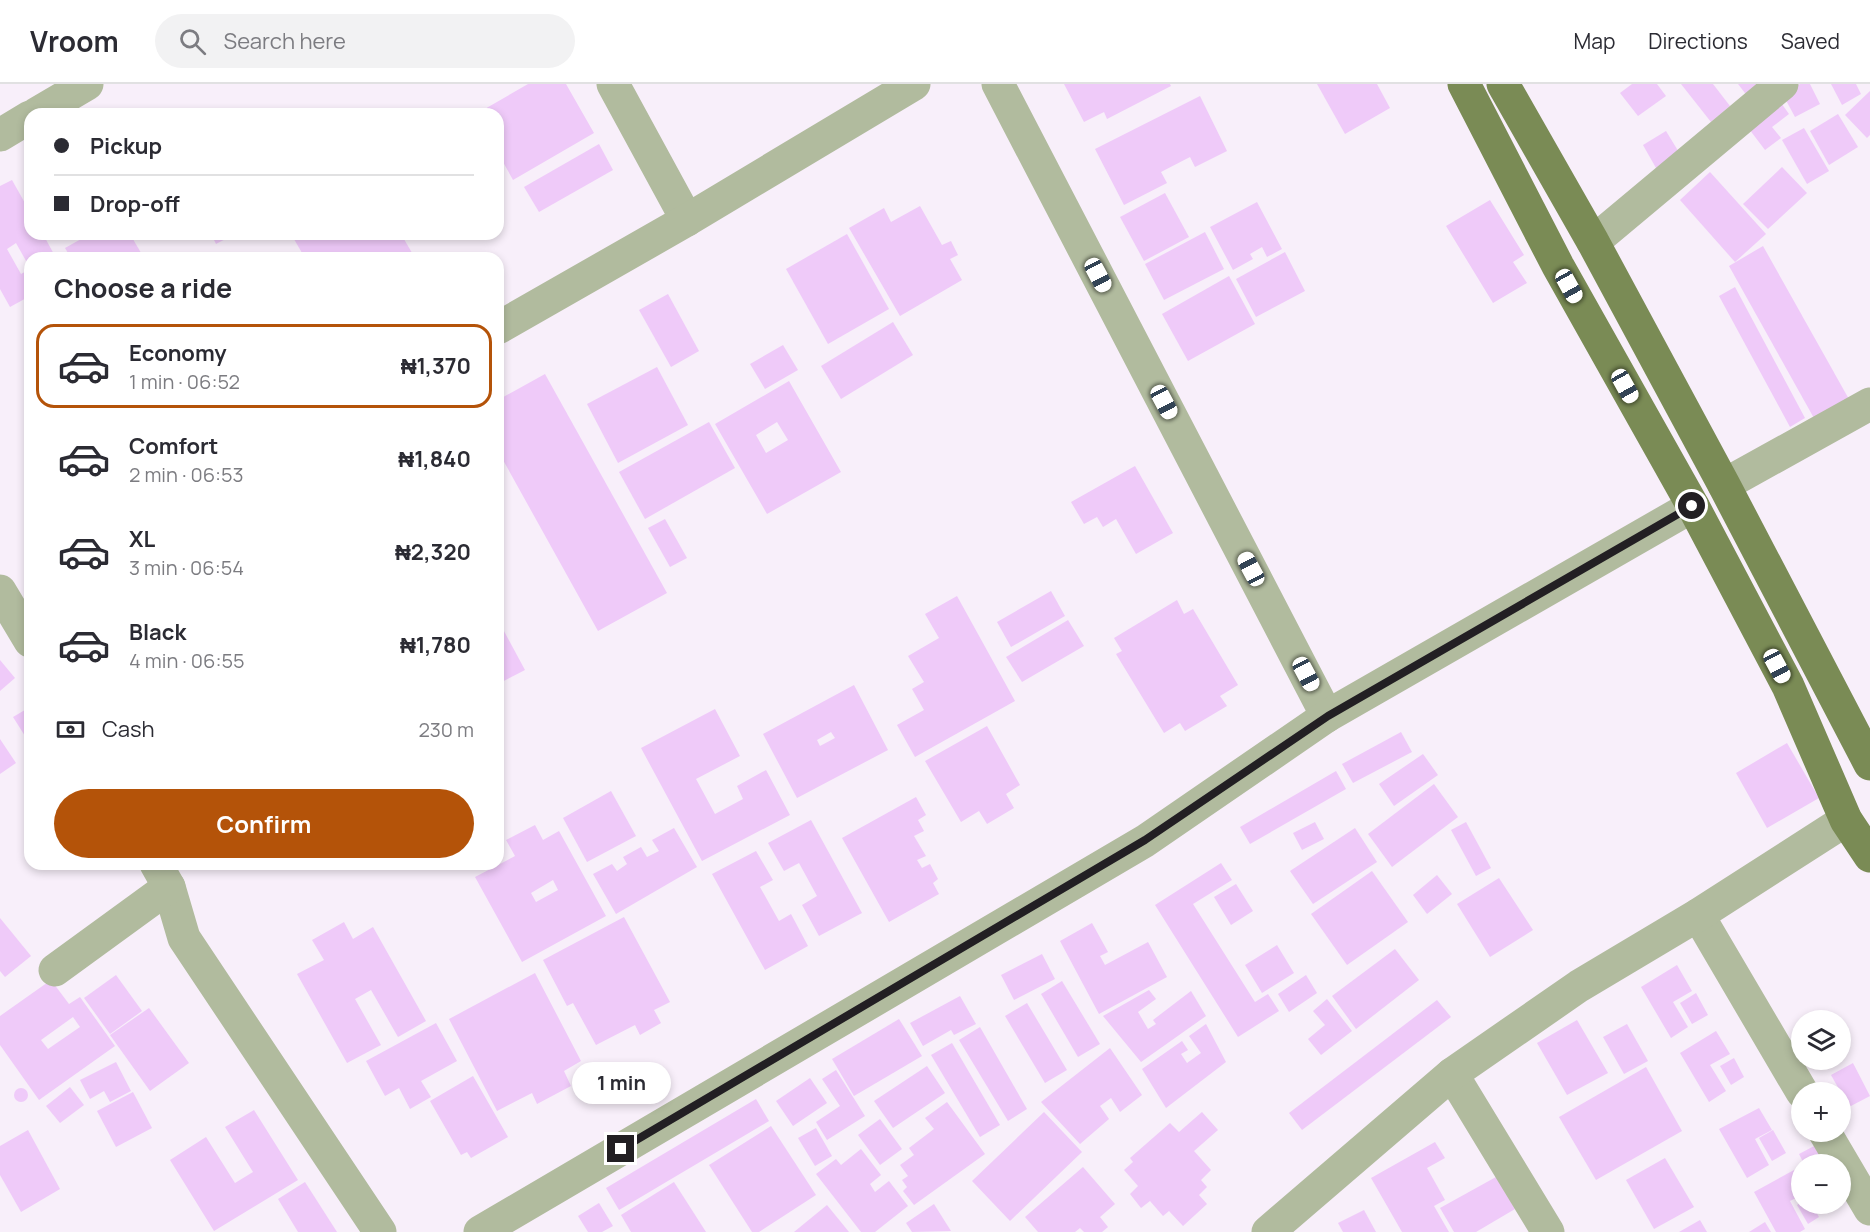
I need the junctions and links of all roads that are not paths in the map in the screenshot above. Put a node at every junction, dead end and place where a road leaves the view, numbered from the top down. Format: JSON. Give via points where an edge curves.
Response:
{"nodes":[{"id":1,"x":87,"y":84,"type":"edge"},
{"id":2,"x":613,"y":84,"type":"edge"},
{"id":3,"x":914,"y":84,"type":"edge"},
{"id":4,"x":998,"y":84,"type":"edge"},
{"id":5,"x":1464,"y":84,"type":"edge"},
{"id":6,"x":1503,"y":84,"type":"edge"},
{"id":7,"x":1782,"y":84,"type":"edge"},
{"id":8,"x":46,"y":108,"type":"edge"},
{"id":9,"x":24,"y":121,"type":"edge"},
{"id":10,"x":0,"y":135,"type":"edge"},
{"id":11,"x":687,"y":220,"type":"junction"},
{"id":12,"x":1593,"y":242,"type":"junction"},
{"id":13,"x":504,"y":325,"type":"edge"},
{"id":14,"x":1870,"y":404,"type":"edge"},
{"id":15,"x":1724,"y":485,"type":"junction"},
{"id":16,"x":1692,"y":506,"type":"junction"},
{"id":17,"x":13,"y":597,"type":"edge"},
{"id":18,"x":24,"y":625,"type":"edge"},
{"id":19,"x":1328,"y":716,"type":"junction"},
{"id":20,"x":1870,"y":764,"type":"edge"},
{"id":21,"x":1846,"y":820,"type":"junction"},
{"id":22,"x":1870,"y":855,"type":"edge"},
{"id":23,"x":162,"y":875,"type":"edge"},
{"id":24,"x":1698,"y":915,"type":"junction"},
{"id":25,"x":55,"y":970,"type":"dead end"},
{"id":26,"x":1452,"y":1074,"type":"junction"},
{"id":27,"x":1796,"y":1082,"type":"edge"},
{"id":28,"x":1830,"y":1142,"type":"edge"},
{"id":29,"x":1870,"y":1209,"type":"edge"},
{"id":30,"x":380,"y":1232,"type":"edge"},
{"id":31,"x":480,"y":1232,"type":"edge"},
{"id":32,"x":1268,"y":1232,"type":"edge"},
{"id":33,"x":1548,"y":1232,"type":"edge"}],
"edges":[{"from":1,"to":8,"type":"street"},
{"from":2,"to":11,"type":"street"},
{"from":3,"to":11,"type":"street"},
{"from":4,"to":19,"type":"street"},
{"from":5,"to":16,"type":"main road","via":[[1558,266]]},
{"from":6,"to":12,"type":"main road"},
{"from":7,"to":12,"type":"street"},
{"from":9,"to":10,"type":"street"},
{"from":11,"to":13,"type":"street"},
{"from":12,"to":15,"type":"main road"},
{"from":14,"to":15,"type":"street"},
{"from":15,"to":20,"type":"main road"},
{"from":16,"to":19,"type":"street"},
{"from":16,"to":21,"type":"main road","via":[[1788,686]]},
{"from":17,"to":18,"type":"street"},
{"from":19,"to":31,"type":"street","via":[[1145,840]]},
{"from":21,"to":22,"type":"main road"},
{"from":21,"to":24,"type":"street"},
{"from":23,"to":25,"type":"street"},
{"from":23,"to":30,"type":"street","via":[[184,938]]},
{"from":24,"to":26,"type":"street","via":[[1579,986]]},
{"from":24,"to":27,"type":"street"},
{"from":26,"to":32,"type":"street"},
{"from":26,"to":33,"type":"street"},
{"from":28,"to":29,"type":"street"}]}
